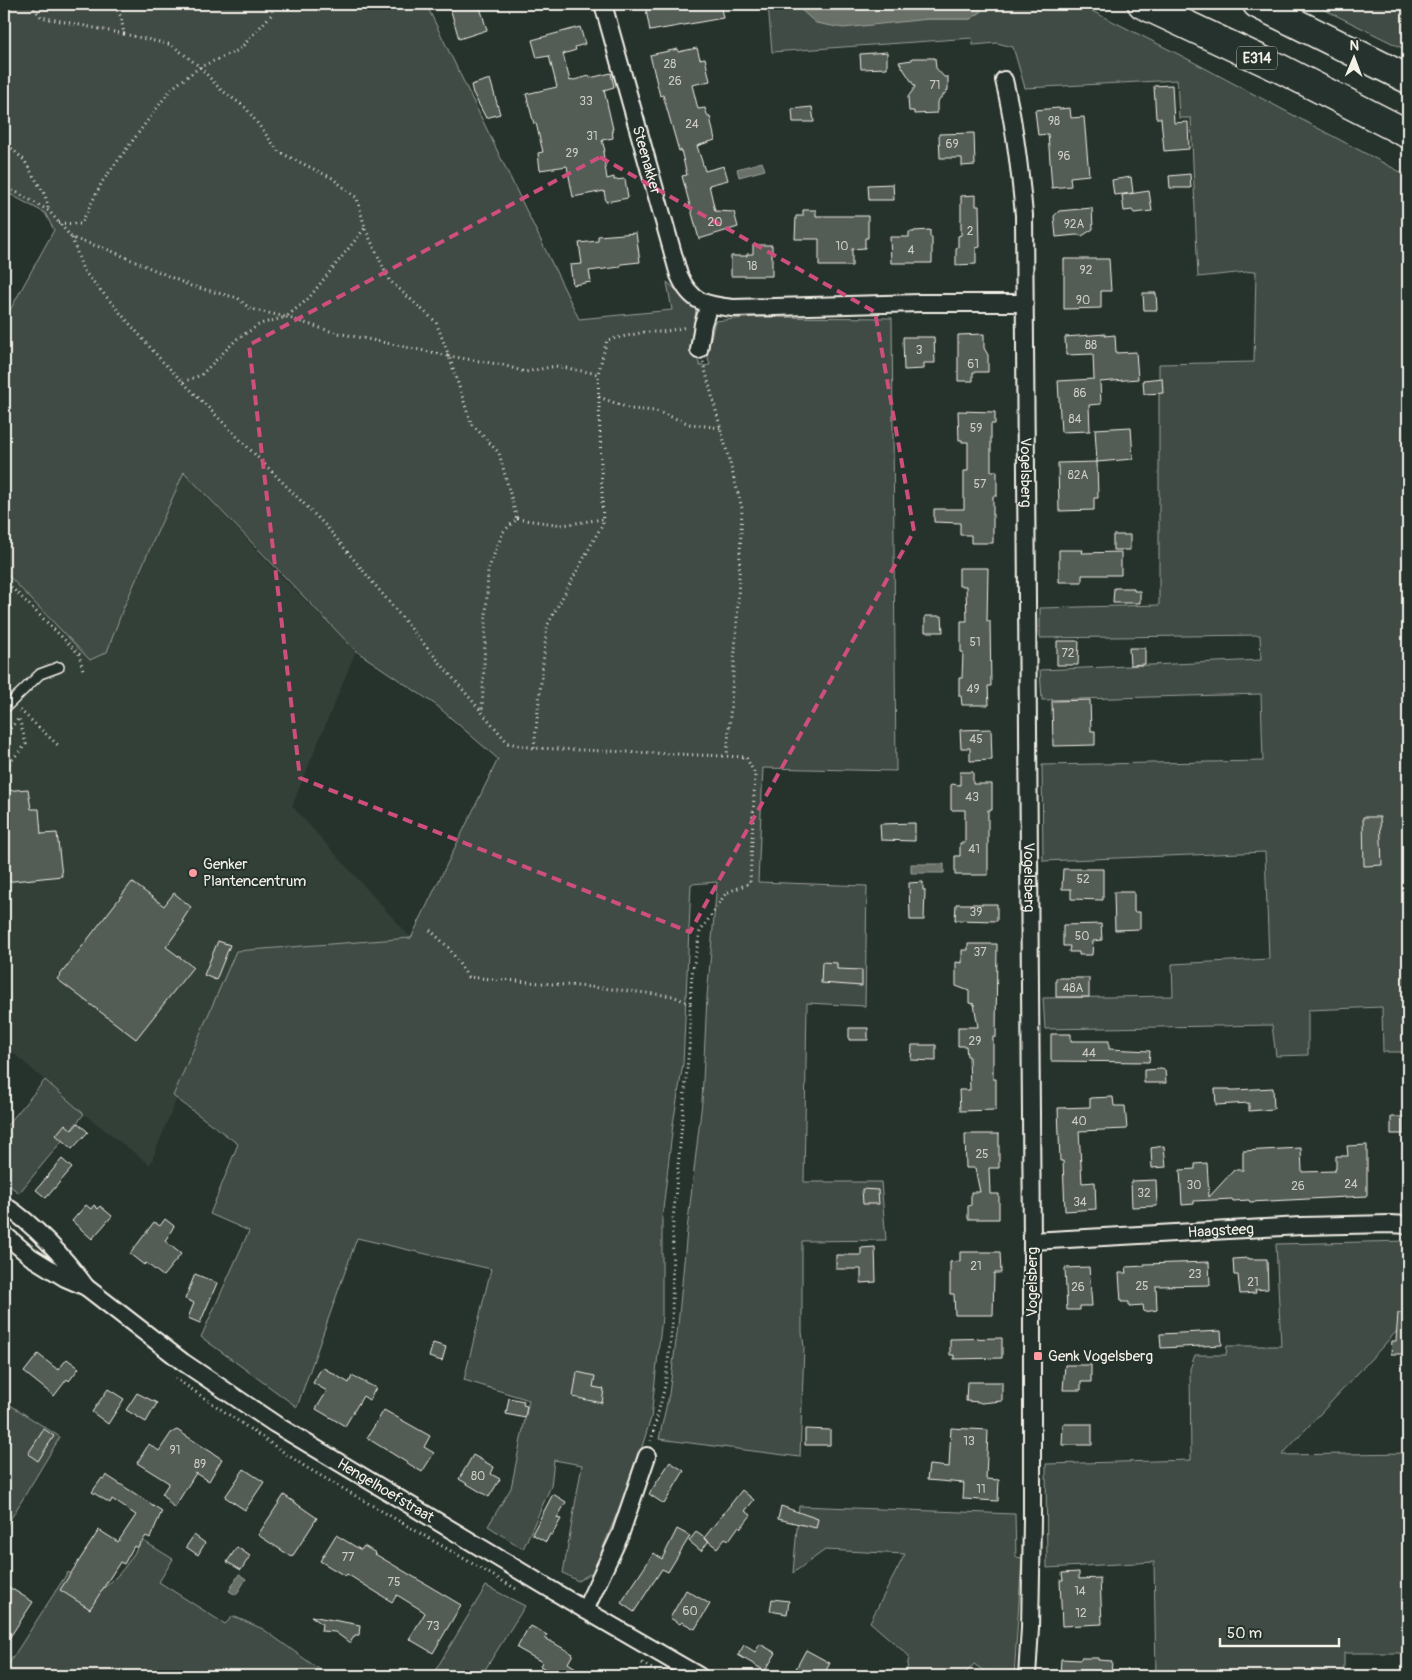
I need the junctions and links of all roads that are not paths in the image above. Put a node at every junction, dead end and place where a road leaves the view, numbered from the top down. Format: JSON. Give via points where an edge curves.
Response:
{"nodes":[{"id":1,"x":603,"y":4,"type":"edge"},
{"id":2,"x":1142,"y":4,"type":"edge"},
{"id":3,"x":1257,"y":4,"type":"edge"},
{"id":4,"x":1408,"y":79,"type":"edge"},
{"id":5,"x":1004,"y":80,"type":"dead end"},
{"id":6,"x":1408,"y":134,"type":"edge"},
{"id":7,"x":1024,"y":303,"type":"junction"},
{"id":8,"x":709,"y":305,"type":"junction"},
{"id":9,"x":700,"y":350,"type":"road end"},
{"id":10,"x":59,"y":667,"type":"dead end"},
{"id":11,"x":4,"y":709,"type":"edge"},
{"id":12,"x":4,"y":1205,"type":"edge"},
{"id":13,"x":1408,"y":1225,"type":"edge"},
{"id":14,"x":4,"y":1234,"type":"edge"},
{"id":15,"x":1032,"y":1241,"type":"junction"},
{"id":16,"x":86,"y":1287,"type":"junction"},
{"id":17,"x":647,"y":1456,"type":"road end"},
{"id":18,"x":585,"y":1610,"type":"junction"},
{"id":19,"x":699,"y":1676,"type":"edge"},
{"id":20,"x":1027,"y":1676,"type":"edge"}],
"edges":[{"from":1,"to":8,"type":"street","name":"Steenakker","via":[[678,275],[692,296]]},
{"from":2,"to":6,"type":"highway","number":"E314"},
{"from":3,"to":4,"type":"highway"},
{"from":5,"to":7,"type":"street","name":"Vogelsberg","via":[[1020,167],[1024,215]]},
{"from":7,"to":8,"type":"street","name":"Steenakker","via":[[733,308]]},
{"from":7,"to":15,"type":"street","name":"Vogelsberg"},
{"from":8,"to":9,"type":"street"},
{"from":10,"to":11,"type":"lane","via":[[40,674]]},
{"from":12,"to":16,"type":"street","name":"Hengelhoefstraat","via":[[51,1244]]},
{"from":13,"to":15,"type":"street","name":"Haagsteeg","via":[[1301,1226]]},
{"from":14,"to":16,"type":"street","name":"Hengelhoefstraat","via":[[32,1257]]},
{"from":15,"to":20,"type":"street","name":"Vogelsberg","via":[[1032,1521]]},
{"from":16,"to":18,"type":"street","name":"Hengelhoefstraat","via":[[183,1362],[275,1424]]},
{"from":17,"to":18,"type":"street","via":[[620,1535]]},
{"from":18,"to":19,"type":"street","name":"Hengelhoefstraat"}]}
